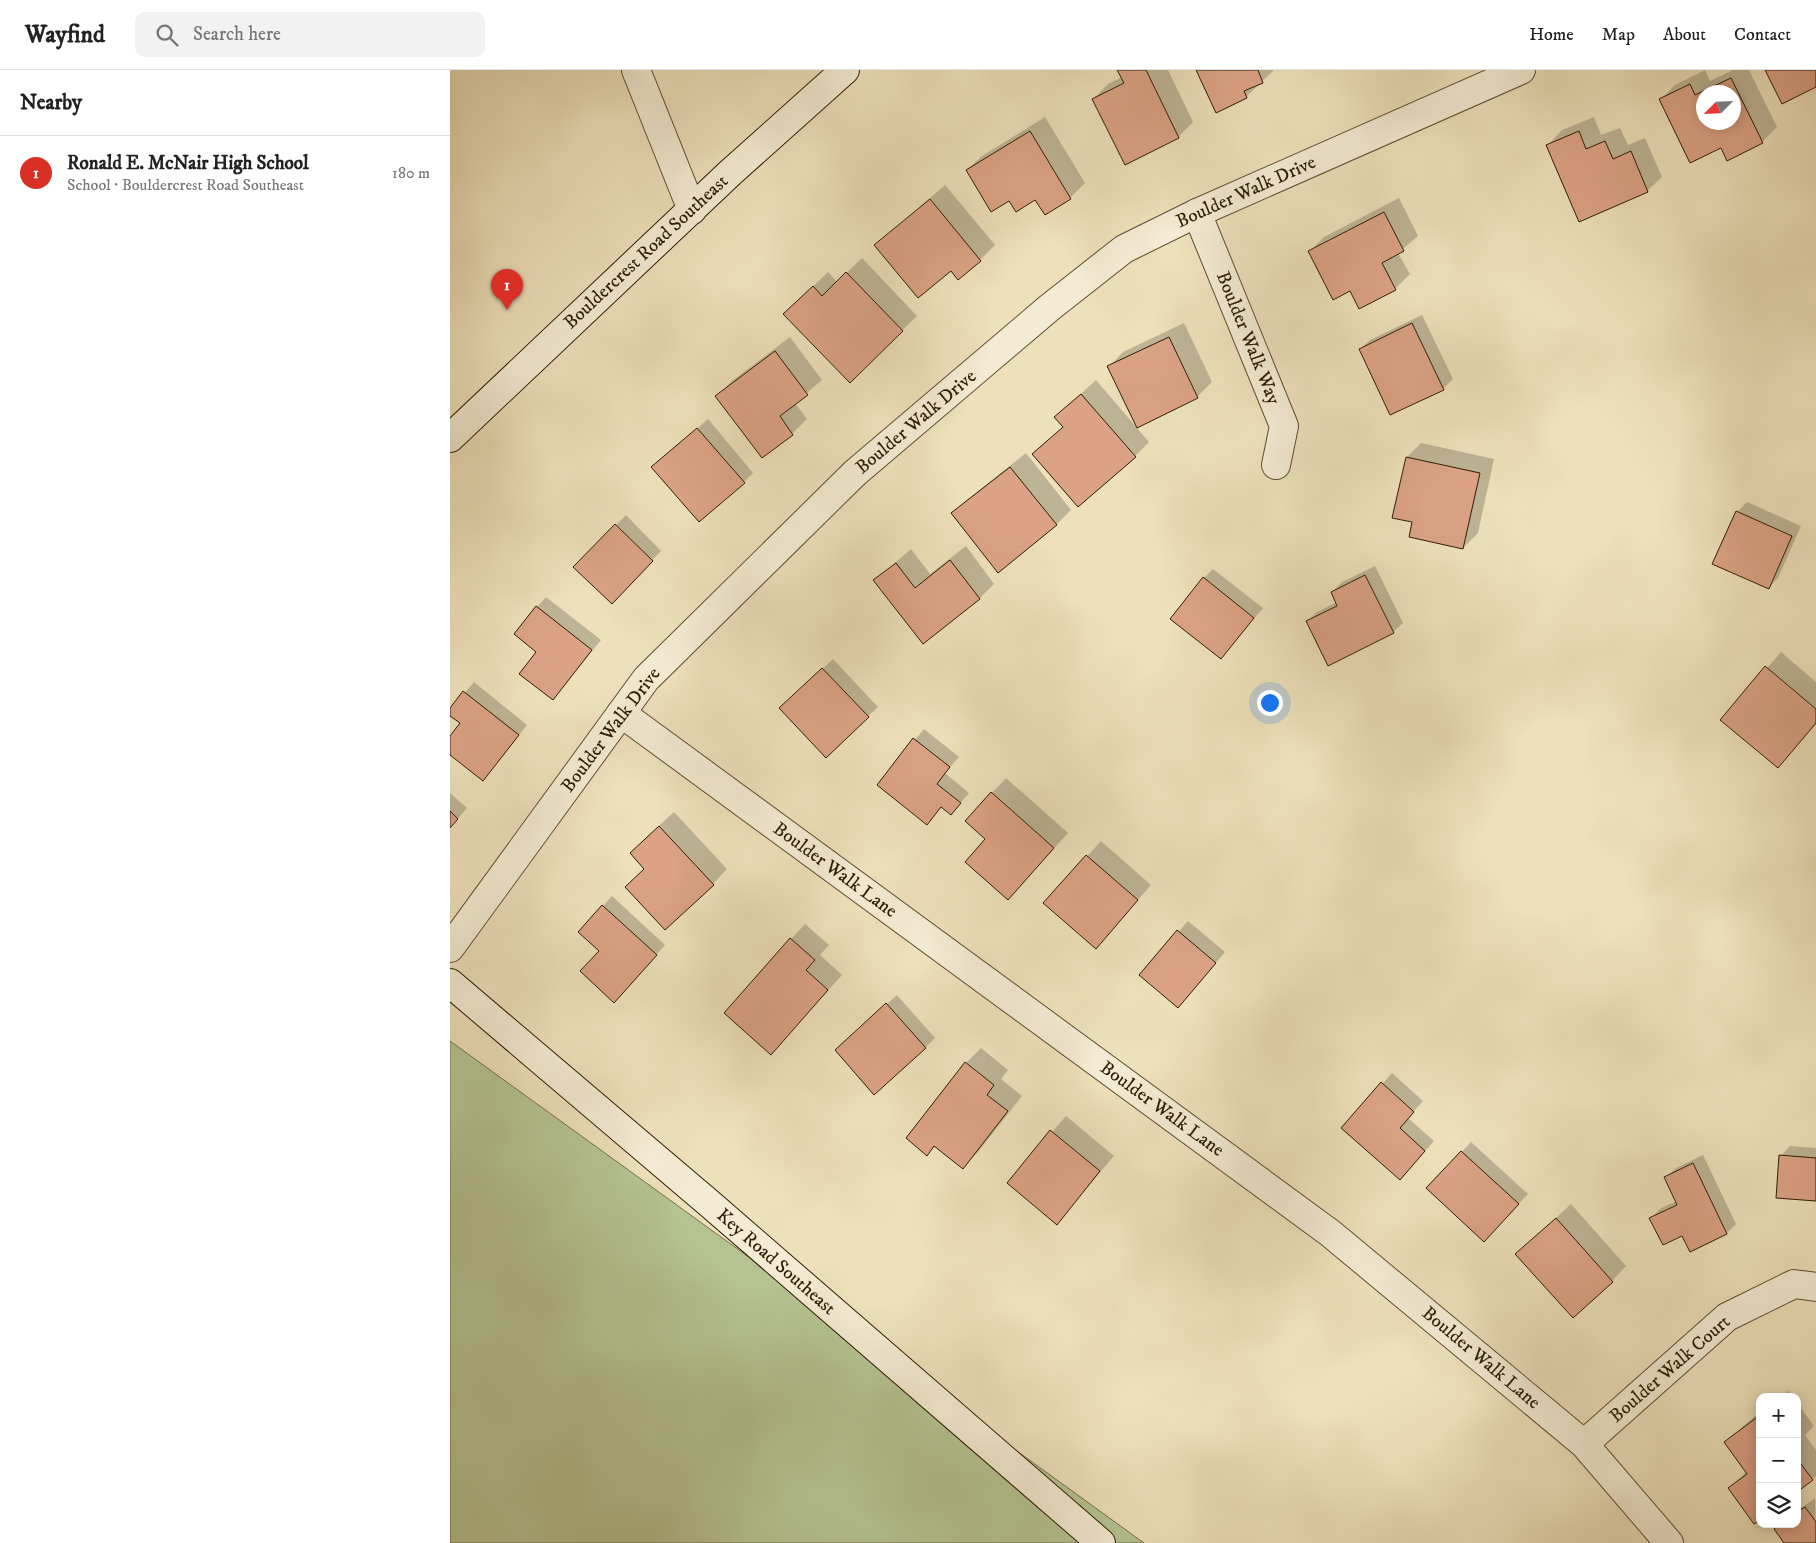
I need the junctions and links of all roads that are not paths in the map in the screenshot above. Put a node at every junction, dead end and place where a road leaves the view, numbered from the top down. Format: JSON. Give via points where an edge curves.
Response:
{"nodes":[{"id":1,"x":636,"y":70,"type":"edge"},
{"id":2,"x":845,"y":70,"type":"edge"},
{"id":3,"x":1521,"y":70,"type":"edge"},
{"id":4,"x":692,"y":210,"type":"junction"},
{"id":5,"x":1197,"y":213,"type":"junction"},
{"id":6,"x":450,"y":438,"type":"edge"},
{"id":7,"x":1276,"y":465,"type":"dead end"},
{"id":8,"x":621,"y":713,"type":"junction"},
{"id":9,"x":450,"y":948,"type":"edge"},
{"id":10,"x":450,"y":983,"type":"edge"},
{"id":11,"x":1816,"y":1287,"type":"edge"},
{"id":12,"x":1584,"y":1444,"type":"junction"},
{"id":13,"x":1101,"y":1543,"type":"edge"},
{"id":14,"x":1669,"y":1543,"type":"edge"}],
"edges":[{"from":1,"to":4,"type":"street"},
{"from":2,"to":4,"type":"street","name":"Bouldercrest Road Southeast"},
{"from":3,"to":5,"type":"street","name":"Boulder Walk Drive"},
{"from":4,"to":6,"type":"street","name":"Bouldercrest Road Southeast"},
{"from":5,"to":7,"type":"street","name":"Boulder Walk Way","via":[[1284,426]]},
{"from":5,"to":8,"type":"street","name":"Boulder Walk Drive","via":[[1124,249],[1049,308],[855,473],[646,679]]},
{"from":8,"to":9,"type":"street","name":"Boulder Walk Drive"},
{"from":8,"to":12,"type":"street","name":"Boulder Walk Lane","via":[[1330,1233]]},
{"from":10,"to":13,"type":"street","name":"Key Road Southeast"},
{"from":11,"to":12,"type":"street","name":"Boulder Walk Court","via":[[1794,1284],[1727,1318]]},
{"from":12,"to":14,"type":"street","name":"Boulder Walk Lane"}]}
